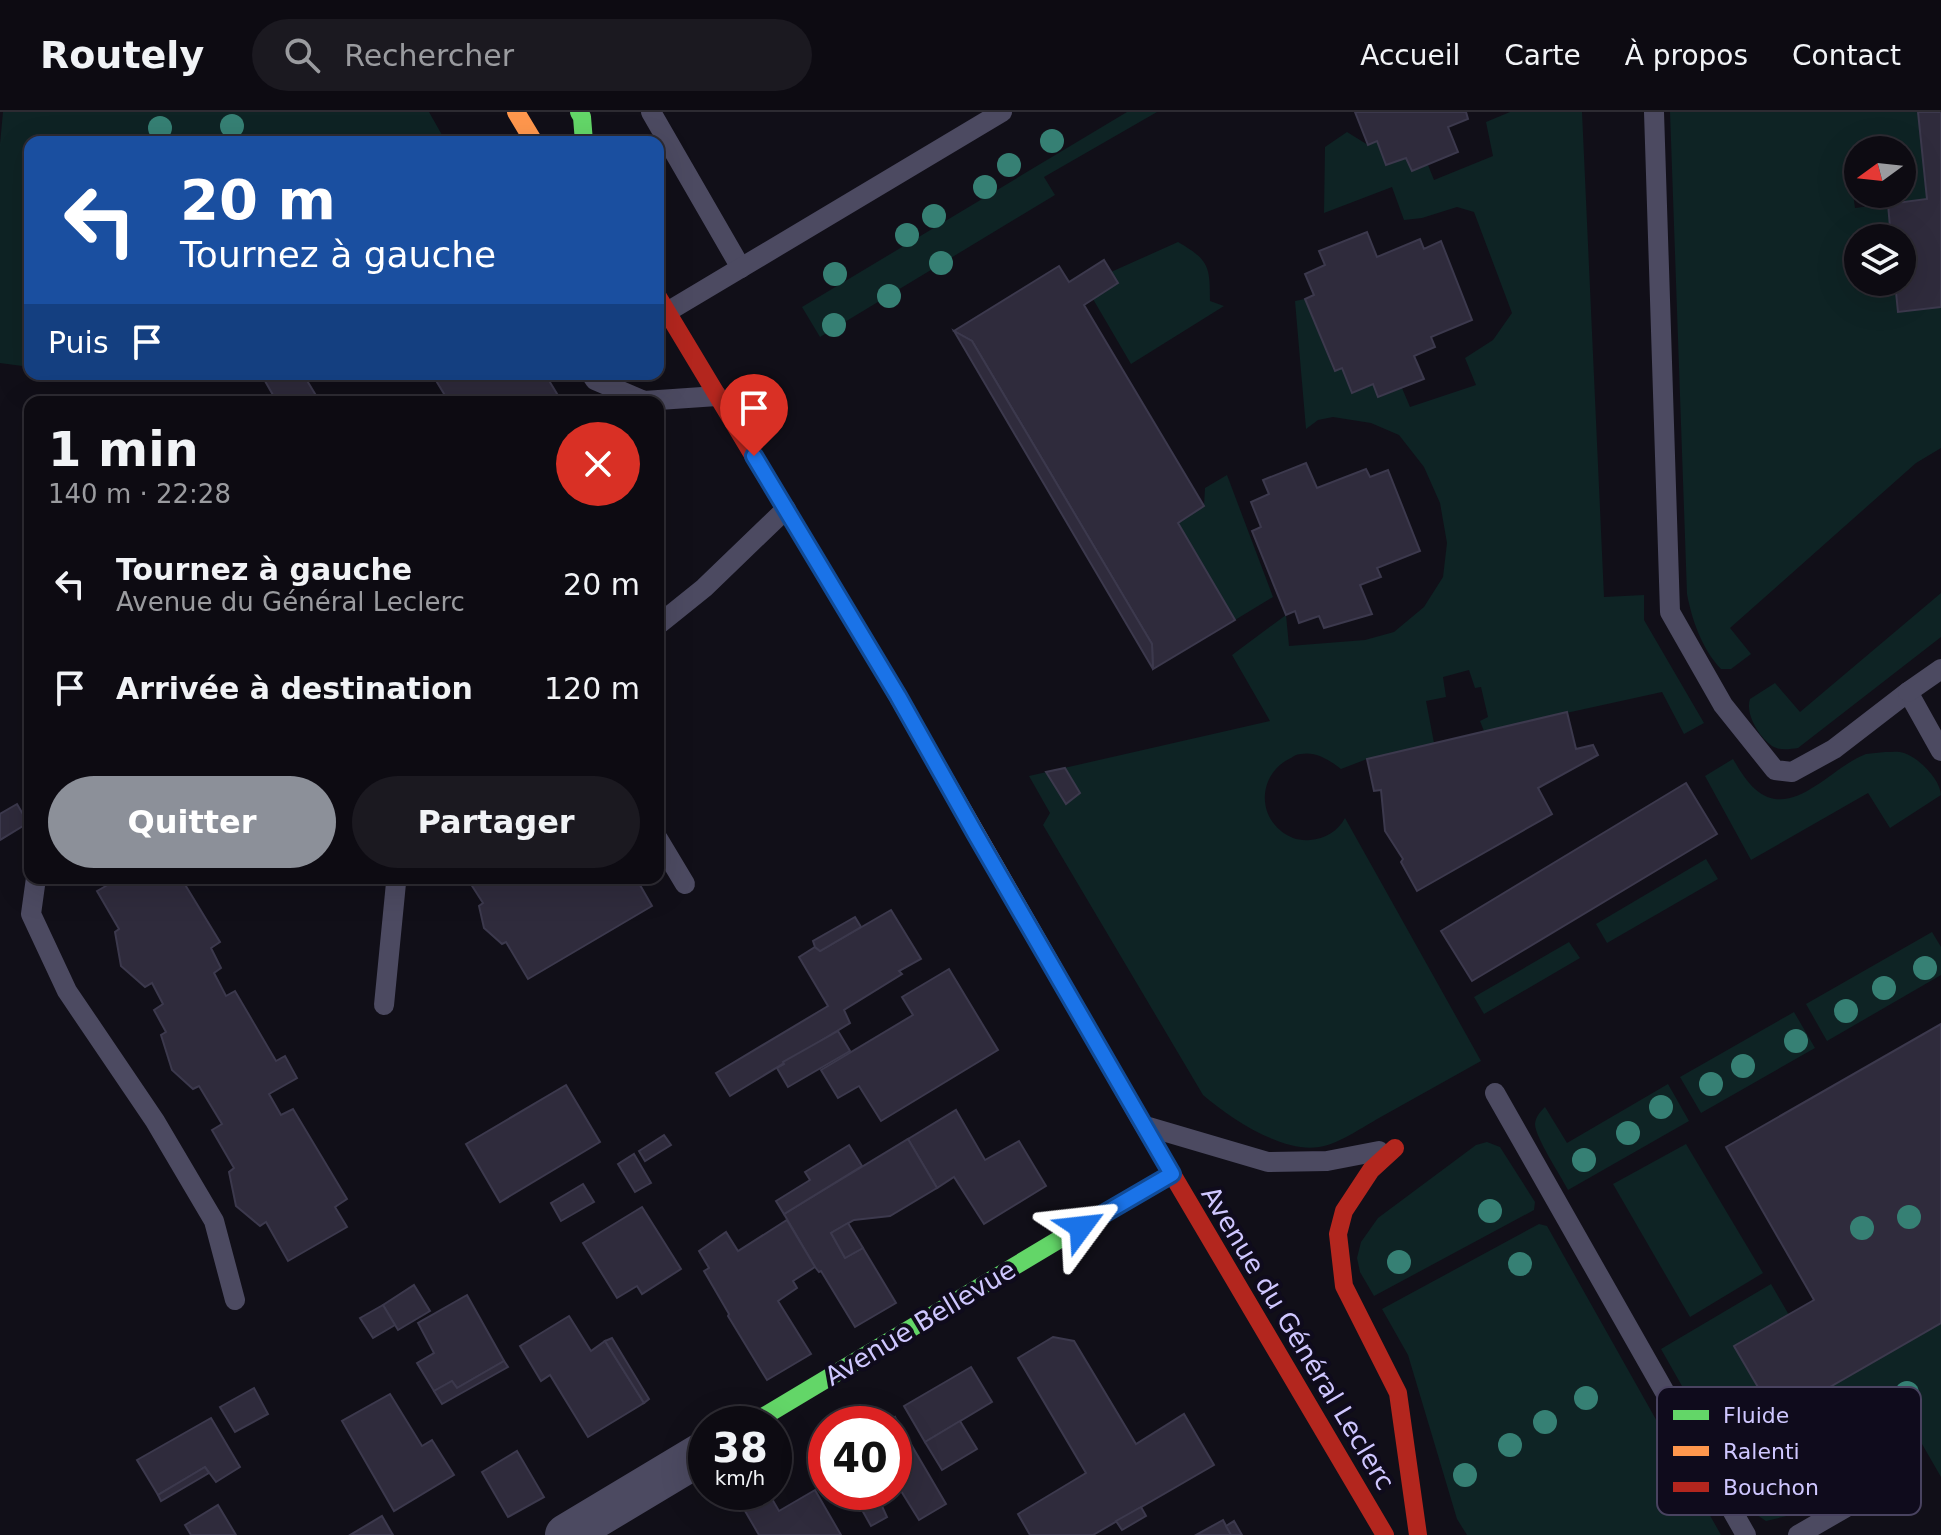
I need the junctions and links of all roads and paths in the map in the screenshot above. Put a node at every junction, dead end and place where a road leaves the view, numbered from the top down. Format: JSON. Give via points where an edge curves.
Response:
{"nodes":[{"id":1,"x":579,"y":112,"type":"edge"},
{"id":2,"x":651,"y":112,"type":"edge"},
{"id":3,"x":1002,"y":112,"type":"edge"},
{"id":4,"x":1654,"y":112,"type":"edge"},
{"id":5,"x":584,"y":136,"type":"edge"},
{"id":6,"x":741,"y":268,"type":"junction"},
{"id":7,"x":664,"y":303,"type":"edge"},
{"id":8,"x":664,"y":307,"type":"edge"},
{"id":9,"x":595,"y":380,"type":"edge"},
{"id":10,"x":632,"y":396,"type":"edge"},
{"id":11,"x":717,"y":396,"type":"junction"},
{"id":12,"x":664,"y":400,"type":"edge"},
{"id":13,"x":786,"y":509,"type":"junction"},
{"id":14,"x":664,"y":620,"type":"edge"},
{"id":15,"x":1941,"y":669,"type":"edge"},
{"id":16,"x":1908,"y":692,"type":"junction"},
{"id":17,"x":1941,"y":751,"type":"edge"},
{"id":18,"x":664,"y":849,"type":"edge"},
{"id":19,"x":35,"y":884,"type":"edge"},
{"id":20,"x":396,"y":884,"type":"edge"},
{"id":21,"x":685,"y":884,"type":"dead end"},
{"id":22,"x":384,"y":1005,"type":"dead end"},
{"id":23,"x":1495,"y":1093,"type":"dead end"},
{"id":24,"x":1143,"y":1125,"type":"junction"},
{"id":25,"x":1395,"y":1148,"type":"joint"},
{"id":26,"x":1172,"y":1174,"type":"junction"},
{"id":27,"x":235,"y":1300,"type":"dead end"},
{"id":28,"x":1662,"y":1387,"type":"edge"},
{"id":29,"x":781,"y":1406,"type":"edge"},
{"id":30,"x":688,"y":1462,"type":"edge"},
{"id":31,"x":1735,"y":1515,"type":"edge"},
{"id":32,"x":1833,"y":1515,"type":"edge"},
{"id":33,"x":566,"y":1535,"type":"edge"},
{"id":34,"x":1385,"y":1535,"type":"edge"},
{"id":35,"x":1418,"y":1535,"type":"edge"},
{"id":36,"x":1746,"y":1535,"type":"edge"},
{"id":37,"x":1798,"y":1535,"type":"edge"}],
"edges":[{"from":1,"to":5,"type":"main road"},
{"from":2,"to":6,"type":"lane"},
{"from":3,"to":6,"type":"lane"},
{"from":4,"to":16,"type":"lane","via":[[1670,612],[1723,705],[1775,770],[1792,772],[1834,749]]},
{"from":6,"to":7,"type":"lane"},
{"from":8,"to":11,"type":"main road","name":"Avenue du Général Leclerc"},
{"from":9,"to":10,"type":"lane"},
{"from":11,"to":12,"type":"lane"},
{"from":11,"to":13,"type":"main road","name":"Avenue du Général Leclerc"},
{"from":13,"to":14,"type":"lane"},
{"from":13,"to":24,"type":"main road","name":"Avenue du Général Leclerc"},
{"from":15,"to":16,"type":"lane"},
{"from":16,"to":17,"type":"lane"},
{"from":18,"to":21,"type":"lane"},
{"from":19,"to":27,"type":"lane","via":[[31,914],[67,991],[155,1121],[214,1221]]},
{"from":20,"to":22,"type":"lane"},
{"from":23,"to":28,"type":"lane"},
{"from":24,"to":25,"type":"lane","via":[[1268,1162],[1327,1161]]},
{"from":24,"to":26,"type":"main road","name":"Avenue du Général Leclerc"},
{"from":25,"to":35,"type":"main road","via":[[1371,1170],[1344,1211],[1338,1234],[1344,1286],[1398,1393]]},
{"from":26,"to":29,"type":"main road","name":"Avenue Bellevue"},
{"from":26,"to":34,"type":"main road","name":"Avenue du Général Leclerc"},
{"from":30,"to":33,"type":"street"},
{"from":31,"to":36,"type":"lane"},
{"from":32,"to":37,"type":"lane"}]}
